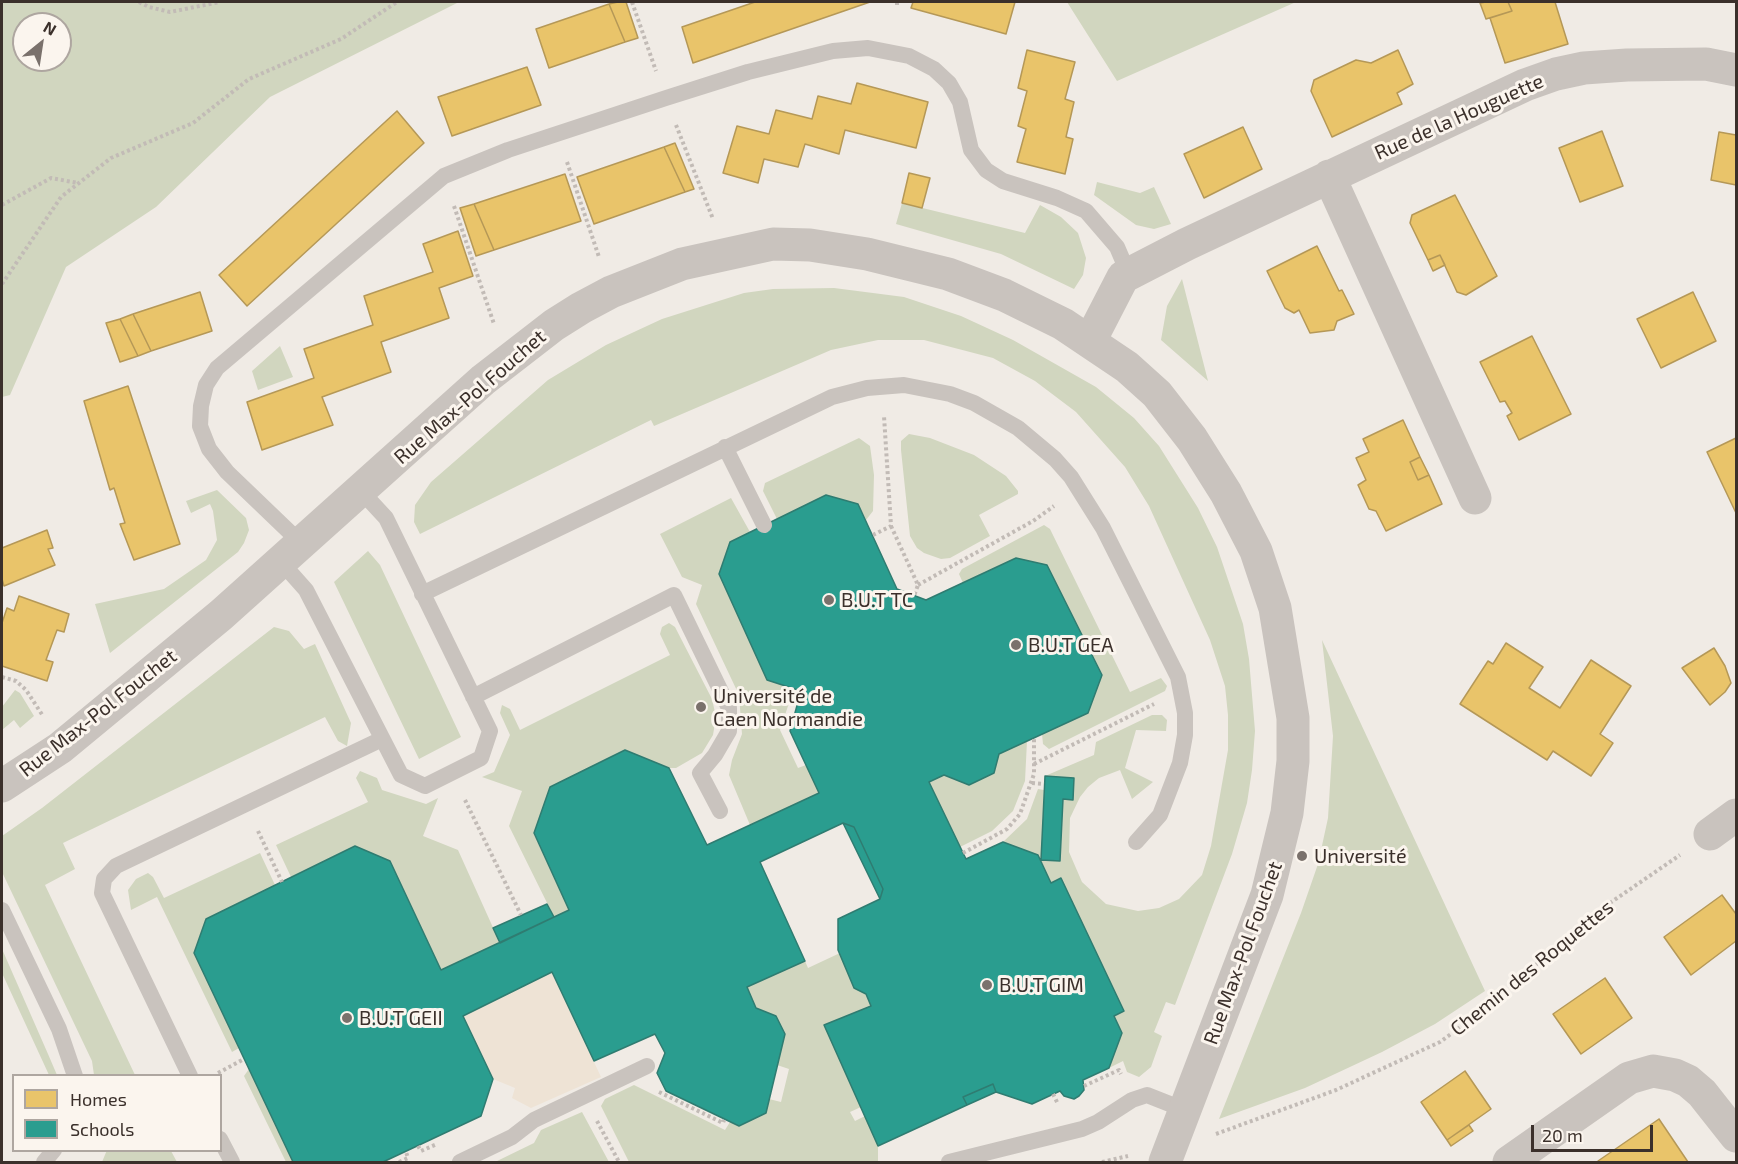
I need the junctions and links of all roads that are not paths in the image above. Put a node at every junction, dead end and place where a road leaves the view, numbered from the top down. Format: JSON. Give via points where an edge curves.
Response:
{"nodes":[{"id":1,"x":1737,"y":70,"type":"edge"},
{"id":2,"x":1329,"y":176,"type":"junction"},
{"id":3,"x":1123,"y":277,"type":"junction"},
{"id":4,"x":1090,"y":341,"type":"junction"},
{"id":5,"x":725,"y":447,"type":"junction"},
{"id":6,"x":361,"y":491,"type":"junction"},
{"id":7,"x":1475,"y":498,"type":"dead end"},
{"id":8,"x":764,"y":525,"type":"dead end"},
{"id":9,"x":292,"y":554,"type":"junction"},
{"id":10,"x":422,"y":594,"type":"junction"},
{"id":11,"x":473,"y":697,"type":"junction"},
{"id":12,"x":382,"y":739,"type":"junction"},
{"id":13,"x":2,"y":786,"type":"edge"},
{"id":14,"x":720,"y":811,"type":"dead end"},
{"id":15,"x":1737,"y":815,"type":"edge"},
{"id":16,"x":1710,"y":834,"type":"road end"},
{"id":17,"x":1136,"y":842,"type":"dead end"},
{"id":18,"x":2,"y":910,"type":"edge"},
{"id":19,"x":647,"y":1066,"type":"dead end"},
{"id":20,"x":74,"y":1074,"type":"edge"},
{"id":21,"x":189,"y":1074,"type":"edge"},
{"id":22,"x":1185,"y":1110,"type":"junction"},
{"id":23,"x":1737,"y":1136,"type":"edge"},
{"id":24,"x":222,"y":1143,"type":"edge"},
{"id":25,"x":232,"y":1162,"type":"edge"},
{"id":26,"x":460,"y":1162,"type":"edge"},
{"id":27,"x":949,"y":1162,"type":"edge"},
{"id":28,"x":1165,"y":1162,"type":"edge"},
{"id":29,"x":1509,"y":1162,"type":"edge"}],
"edges":[{"from":1,"to":2,"type":"street","name":"Rue de la Houguette","via":[[1706,64],[1627,64],[1556,74]]},
{"from":2,"to":3,"type":"street","name":"Rue de la Houguette"},
{"from":2,"to":7,"type":"street"},
{"from":3,"to":4,"type":"street"},
{"from":3,"to":9,"type":"lane","via":[[1123,261],[1117,247],[1086,211],[1003,181],[986,170],[971,150],[960,102],[949,83],[934,69],[909,56],[868,48],[833,51],[748,72],[508,150],[444,176],[217,368],[206,385],[200,426],[209,449]]},
{"from":4,"to":6,"type":"street","name":"Rue Max-Pol Fouchet","via":[[1004,295],[904,262],[790,244],[726,252],[638,280],[554,325],[483,380]]},
{"from":4,"to":22,"type":"street","name":"Rue Max-Pol Fouchet","via":[[1157,394],[1210,464],[1242,521],[1266,578],[1292,696],[1293,769],[1279,852],[1267,895]]},
{"from":5,"to":8,"type":"lane"},
{"from":5,"to":10,"type":"lane"},
{"from":5,"to":17,"type":"lane","via":[[832,397],[904,385],[950,394],[997,415],[1038,443],[1079,488],[1178,677],[1185,735],[1175,783],[1160,815]]},
{"from":6,"to":9,"type":"street","name":"Rue Max-Pol Fouchet"},
{"from":6,"to":10,"type":"lane","via":[[386,518]]},
{"from":9,"to":12,"type":"lane","via":[[306,590]]},
{"from":9,"to":13,"type":"street","name":"Rue Max-Pol Fouchet","via":[[60,748]]},
{"from":10,"to":11,"type":"lane"},
{"from":11,"to":12,"type":"lane","via":[[490,731],[481,758],[425,786],[401,775]]},
{"from":11,"to":14,"type":"lane","via":[[674,596],[729,708],[729,731],[700,773]]},
{"from":12,"to":21,"type":"lane","via":[[116,866],[104,879],[102,893]]},
{"from":15,"to":16,"type":"street"},
{"from":18,"to":20,"type":"lane","via":[[59,1029]]},
{"from":19,"to":26,"type":"lane","via":[[534,1120],[512,1137]]},
{"from":22,"to":27,"type":"lane","via":[[1147,1095],[1137,1097],[1082,1129]]},
{"from":22,"to":28,"type":"street","name":"Rue Max-Pol Fouchet"},
{"from":23,"to":29,"type":"street","via":[[1688,1081],[1653,1071],[1629,1078]]},
{"from":24,"to":25,"type":"lane"}]}
